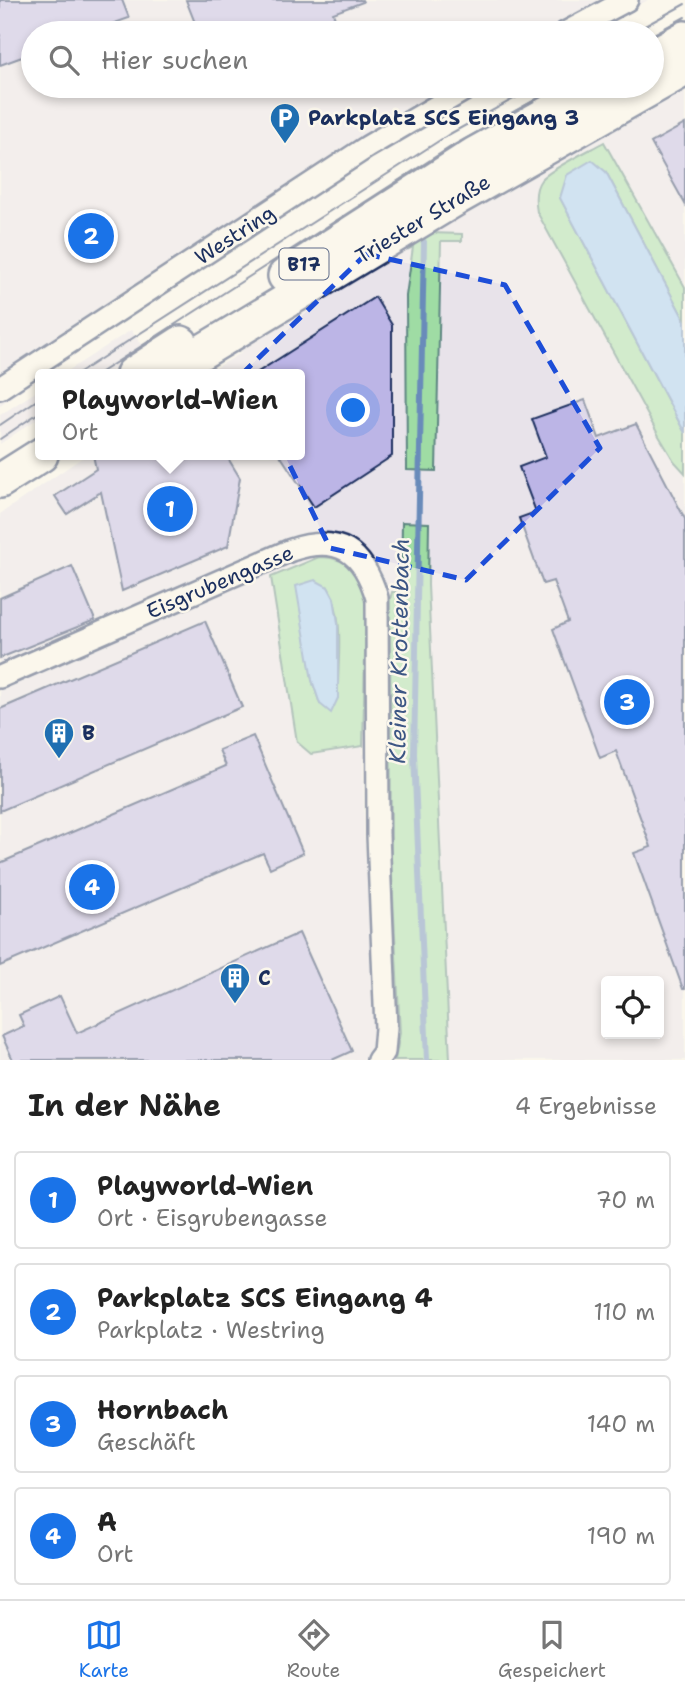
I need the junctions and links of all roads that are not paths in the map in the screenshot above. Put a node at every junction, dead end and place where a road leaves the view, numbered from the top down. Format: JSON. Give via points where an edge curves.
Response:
{"nodes":[{"id":1,"x":627,"y":0,"type":"edge"},
{"id":2,"x":588,"y":21,"type":"edge"},
{"id":3,"x":685,"y":38,"type":"edge"},
{"id":4,"x":664,"y":49,"type":"edge"},
{"id":5,"x":685,"y":69,"type":"edge"},
{"id":6,"x":664,"y":81,"type":"edge"},
{"id":7,"x":451,"y":98,"type":"edge"},
{"id":8,"x":575,"y":98,"type":"edge"},
{"id":9,"x":634,"y":98,"type":"edge"},
{"id":10,"x":141,"y":369,"type":"edge"},
{"id":11,"x":173,"y":369,"type":"edge"},
{"id":12,"x":0,"y":388,"type":"edge"},
{"id":13,"x":35,"y":436,"type":"edge"},
{"id":14,"x":35,"y":459,"type":"edge"},
{"id":15,"x":0,"y":460,"type":"edge"},
{"id":16,"x":0,"y":481,"type":"edge"},
{"id":17,"x":0,"y":677,"type":"edge"},
{"id":18,"x":379,"y":1060,"type":"edge"}],
"edges":[{"from":1,"to":2,"type":"street"},
{"from":3,"to":4,"type":"main road"},
{"from":5,"to":6,"type":"main road","name":"Triester Straße","number":"B17"},
{"from":7,"to":12,"type":"street","name":"Westring","via":[[368,147]]},
{"from":8,"to":10,"type":"main road","name":"Triester Straße","number":"B17","via":[[475,154]]},
{"from":9,"to":11,"type":"main road","name":"Triester Straße","number":"B17"},
{"from":13,"to":15,"type":"main road"},
{"from":14,"to":16,"type":"main road"},
{"from":17,"to":18,"type":"street","name":"Eisgrubengasse","via":[[291,550],[323,542],[356,556],[366,568],[377,598],[378,835],[386,1028]]}]}
